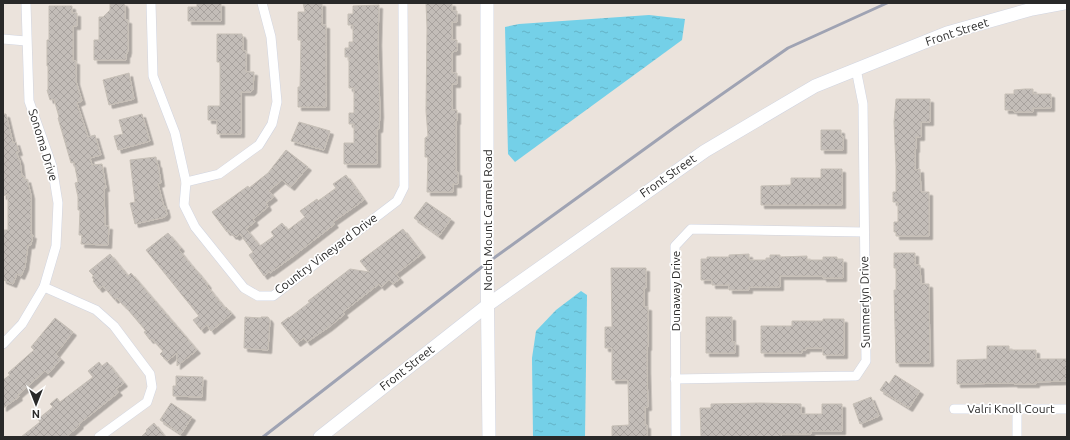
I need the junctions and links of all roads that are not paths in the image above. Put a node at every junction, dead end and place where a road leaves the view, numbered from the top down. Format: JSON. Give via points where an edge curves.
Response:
{"nodes":[{"id":1,"x":26,"y":3,"type":"edge"},
{"id":2,"x":151,"y":3,"type":"edge"},
{"id":3,"x":262,"y":3,"type":"edge"},
{"id":4,"x":403,"y":3,"type":"edge"},
{"id":5,"x":487,"y":3,"type":"edge"},
{"id":6,"x":1064,"y":3,"type":"edge"},
{"id":7,"x":3,"y":39,"type":"edge"},
{"id":8,"x":26,"y":41,"type":"junction"},
{"id":9,"x":856,"y":70,"type":"junction"},
{"id":10,"x":186,"y":182,"type":"junction"},
{"id":11,"x":864,"y":232,"type":"junction"},
{"id":12,"x":44,"y":287,"type":"junction"},
{"id":13,"x":489,"y":304,"type":"junction"},
{"id":14,"x":3,"y":344,"type":"edge"},
{"id":15,"x":675,"y":379,"type":"junction"},
{"id":16,"x":954,"y":409,"type":"dead end"},
{"id":17,"x":1067,"y":409,"type":"edge"},
{"id":18,"x":1017,"y":410,"type":"junction"},
{"id":19,"x":99,"y":437,"type":"edge"},
{"id":20,"x":320,"y":437,"type":"edge"},
{"id":21,"x":489,"y":437,"type":"edge"},
{"id":22,"x":676,"y":437,"type":"edge"},
{"id":23,"x":1017,"y":437,"type":"edge"}],
"edges":[{"from":1,"to":8,"type":"street","name":"Sonoma Drive"},
{"from":2,"to":10,"type":"street","name":"Country Vineyard Drive","via":[[153,76],[175,133]]},
{"from":3,"to":10,"type":"street","via":[[271,37],[277,102],[272,124],[260,145],[219,174]]},
{"from":4,"to":10,"type":"street","name":"Country Vineyard Drive","via":[[404,187],[397,201],[273,296],[258,296],[244,288],[195,227],[184,206]]},
{"from":5,"to":13,"type":"street","name":"North Mount Carmel Road"},
{"from":6,"to":9,"type":"street","name":"Front Street","via":[[1032,9],[947,33]]},
{"from":7,"to":8,"type":"street"},
{"from":8,"to":12,"type":"street","name":"Sonoma Drive","via":[[29,101],[52,166],[58,203],[56,246]]},
{"from":9,"to":11,"type":"street","name":"Summerlyn Drive","via":[[863,104]]},
{"from":9,"to":13,"type":"street","name":"Front Street","via":[[815,86],[705,151]]},
{"from":11,"to":15,"type":"street","name":"Summerlyn Drive","via":[[866,361],[856,376]]},
{"from":11,"to":15,"type":"street","name":"Dunaway Drive","via":[[691,230],[675,246]]},
{"from":12,"to":14,"type":"street","name":"Sonoma Drive","via":[[22,324]]},
{"from":12,"to":19,"type":"street","via":[[96,310],[114,326],[150,374],[152,387],[147,402]]},
{"from":13,"to":20,"type":"street","name":"Front Street"},
{"from":13,"to":21,"type":"street","name":"North Mount Carmel Road"},
{"from":15,"to":22,"type":"street","name":"Dunaway Drive"},
{"from":16,"to":18,"type":"street","name":"Valri Knoll Court"},
{"from":17,"to":18,"type":"street","name":"Valri Knoll Court"},
{"from":18,"to":23,"type":"street"}]}
